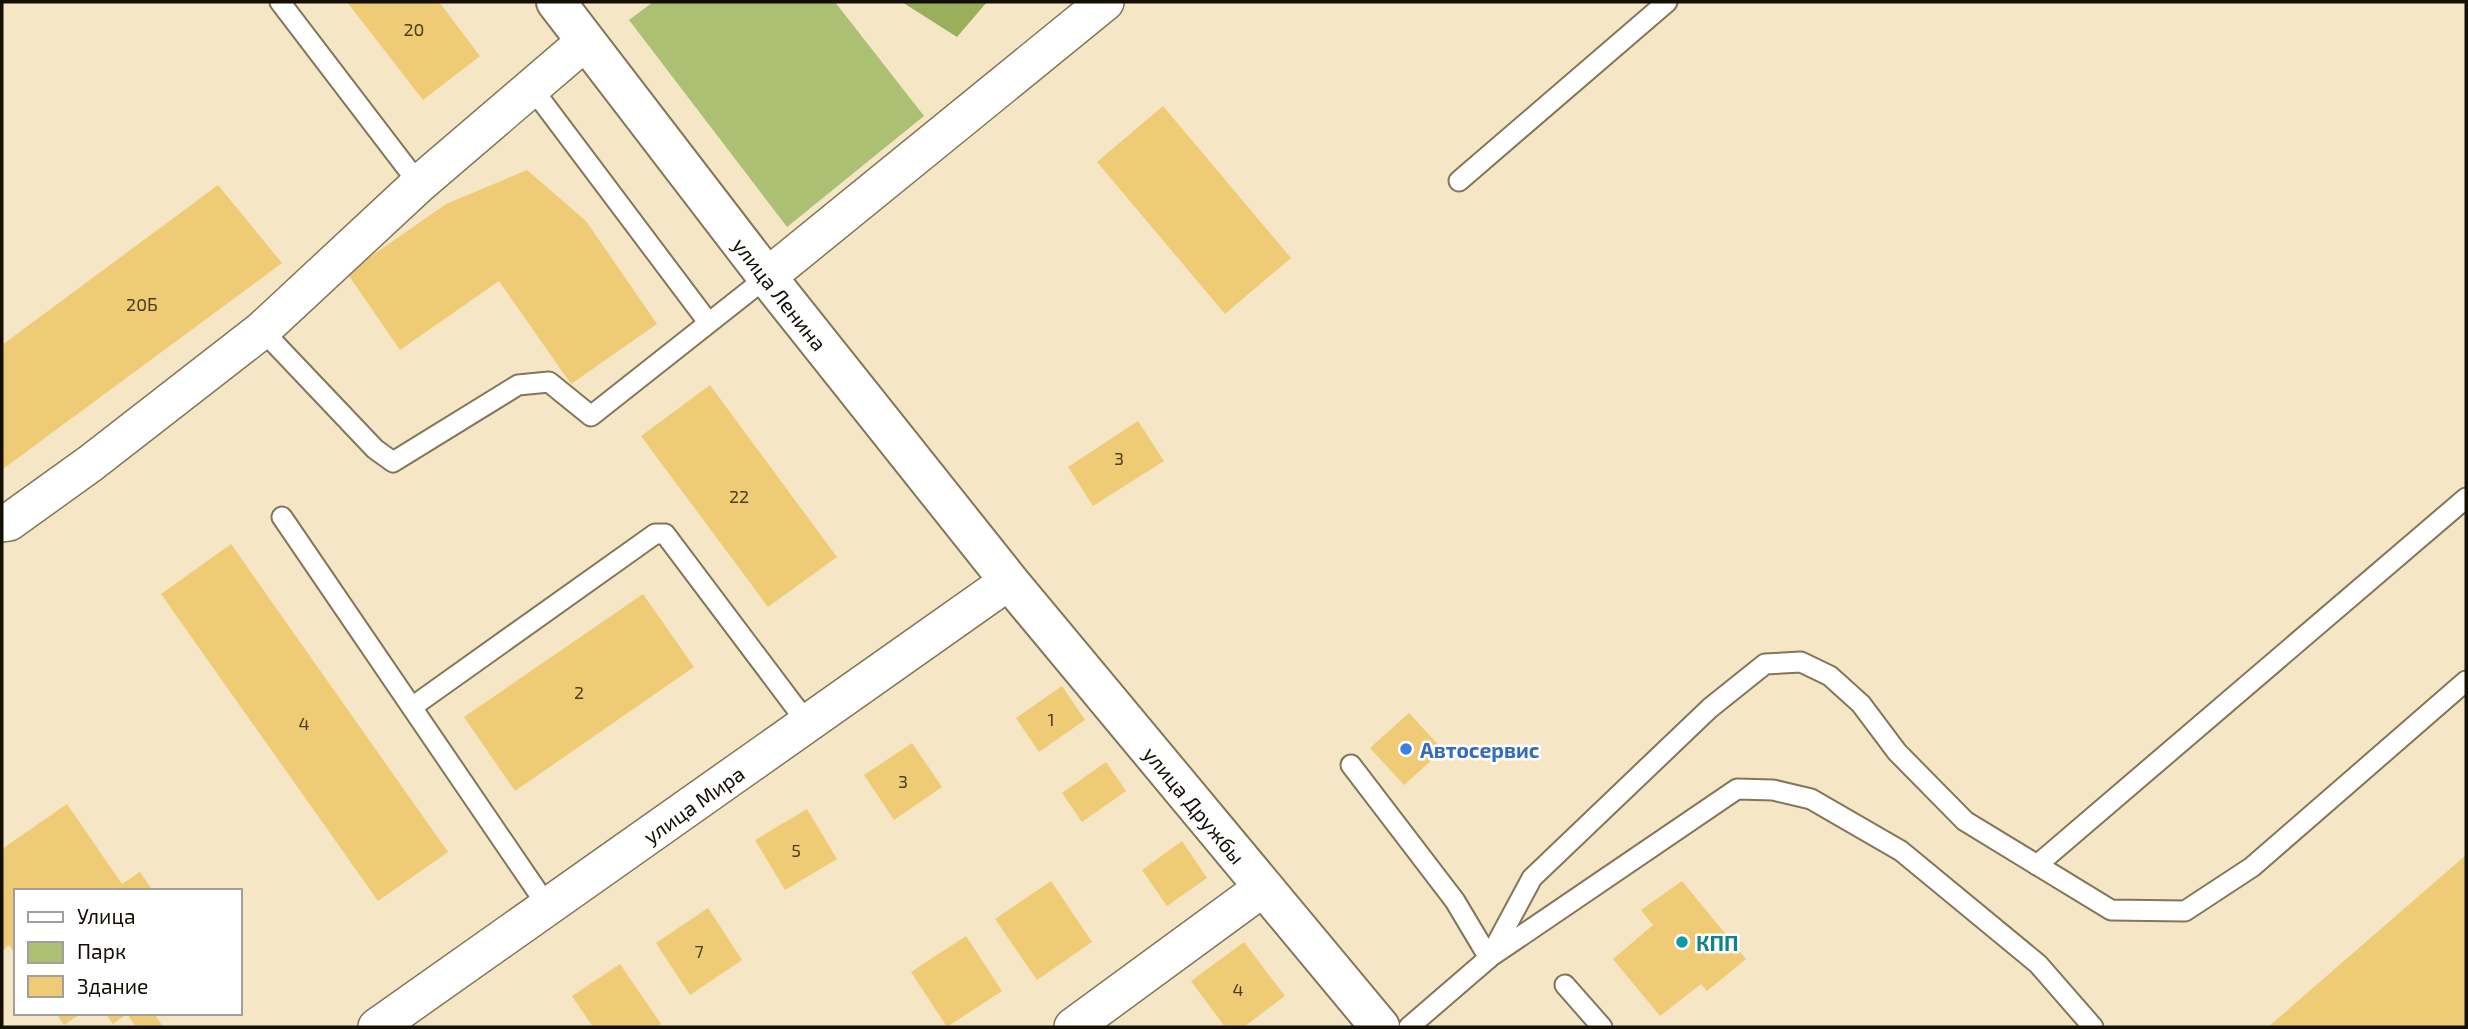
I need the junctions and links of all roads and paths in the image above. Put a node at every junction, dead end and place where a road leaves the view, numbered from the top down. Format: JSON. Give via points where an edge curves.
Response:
{"nodes":[{"id":1,"x":280,"y":2,"type":"edge"},
{"id":2,"x":556,"y":2,"type":"edge"},
{"id":3,"x":1105,"y":2,"type":"edge"},
{"id":4,"x":1667,"y":2,"type":"edge"},
{"id":5,"x":586,"y":41,"type":"junction"},
{"id":6,"x":532,"y":88,"type":"junction"},
{"id":7,"x":1458,"y":181,"type":"dead end"},
{"id":8,"x":419,"y":184,"type":"junction"},
{"id":9,"x":767,"y":277,"type":"junction"},
{"id":10,"x":708,"y":322,"type":"junction"},
{"id":11,"x":262,"y":330,"type":"junction"},
{"id":12,"x":2466,"y":498,"type":"edge"},
{"id":13,"x":282,"y":517,"type":"dead end"},
{"id":14,"x":2,"y":523,"type":"edge"},
{"id":15,"x":1009,"y":581,"type":"junction"},
{"id":16,"x":2466,"y":681,"type":"edge"},
{"id":17,"x":412,"y":707,"type":"junction"},
{"id":18,"x":808,"y":724,"type":"junction"},
{"id":19,"x":1351,"y":765,"type":"dead end"},
{"id":20,"x":2037,"y":865,"type":"junction"},
{"id":21,"x":1264,"y":887,"type":"junction"},
{"id":22,"x":548,"y":907,"type":"junction"},
{"id":23,"x":1489,"y":958,"type":"junction"},
{"id":24,"x":1565,"y":985,"type":"dead end"},
{"id":25,"x":377,"y":1027,"type":"edge"},
{"id":26,"x":1073,"y":1027,"type":"edge"},
{"id":27,"x":1380,"y":1027,"type":"edge"},
{"id":28,"x":1409,"y":1027,"type":"edge"},
{"id":29,"x":1602,"y":1027,"type":"edge"},
{"id":30,"x":2093,"y":1027,"type":"edge"}],
"edges":[{"from":1,"to":8,"type":"lane"},
{"from":2,"to":5,"type":"street","name":"улица Ленина"},
{"from":3,"to":9,"type":"street"},
{"from":4,"to":7,"type":"lane"},
{"from":5,"to":6,"type":"street"},
{"from":5,"to":9,"type":"street","name":"улица Ленина"},
{"from":6,"to":8,"type":"street"},
{"from":6,"to":10,"type":"lane"},
{"from":8,"to":11,"type":"street"},
{"from":9,"to":10,"type":"lane"},
{"from":9,"to":15,"type":"street","name":"улица Ленина"},
{"from":10,"to":11,"type":"lane","via":[[591,416],[549,382],[519,385],[393,462],[374,449]]},
{"from":11,"to":14,"type":"street","via":[[91,463],[9,523]]},
{"from":12,"to":20,"type":"lane"},
{"from":13,"to":17,"type":"lane"},
{"from":15,"to":18,"type":"street","name":"улица Мира"},
{"from":15,"to":21,"type":"street","name":"улица Дружбы"},
{"from":16,"to":20,"type":"lane","via":[[2252,867],[2185,911],[2112,911]]},
{"from":17,"to":18,"type":"lane","via":[[654,534],[665,534]]},
{"from":17,"to":22,"type":"lane"},
{"from":18,"to":22,"type":"street","name":"улица Мира"},
{"from":19,"to":23,"type":"lane","via":[[1455,901]]},
{"from":20,"to":23,"type":"lane","via":[[1965,821],[1897,752],[1861,704],[1830,676],[1801,662],[1765,664],[1700,718],[1532,877]]},
{"from":21,"to":26,"type":"street"},
{"from":21,"to":27,"type":"street","name":"улица Дружбы"},
{"from":22,"to":25,"type":"street","name":"улица Мира"},
{"from":23,"to":28,"type":"lane"},
{"from":23,"to":30,"type":"lane","via":[[1737,789],[1773,790],[1811,799],[1901,851],[2038,964]]},
{"from":24,"to":29,"type":"lane"}]}
